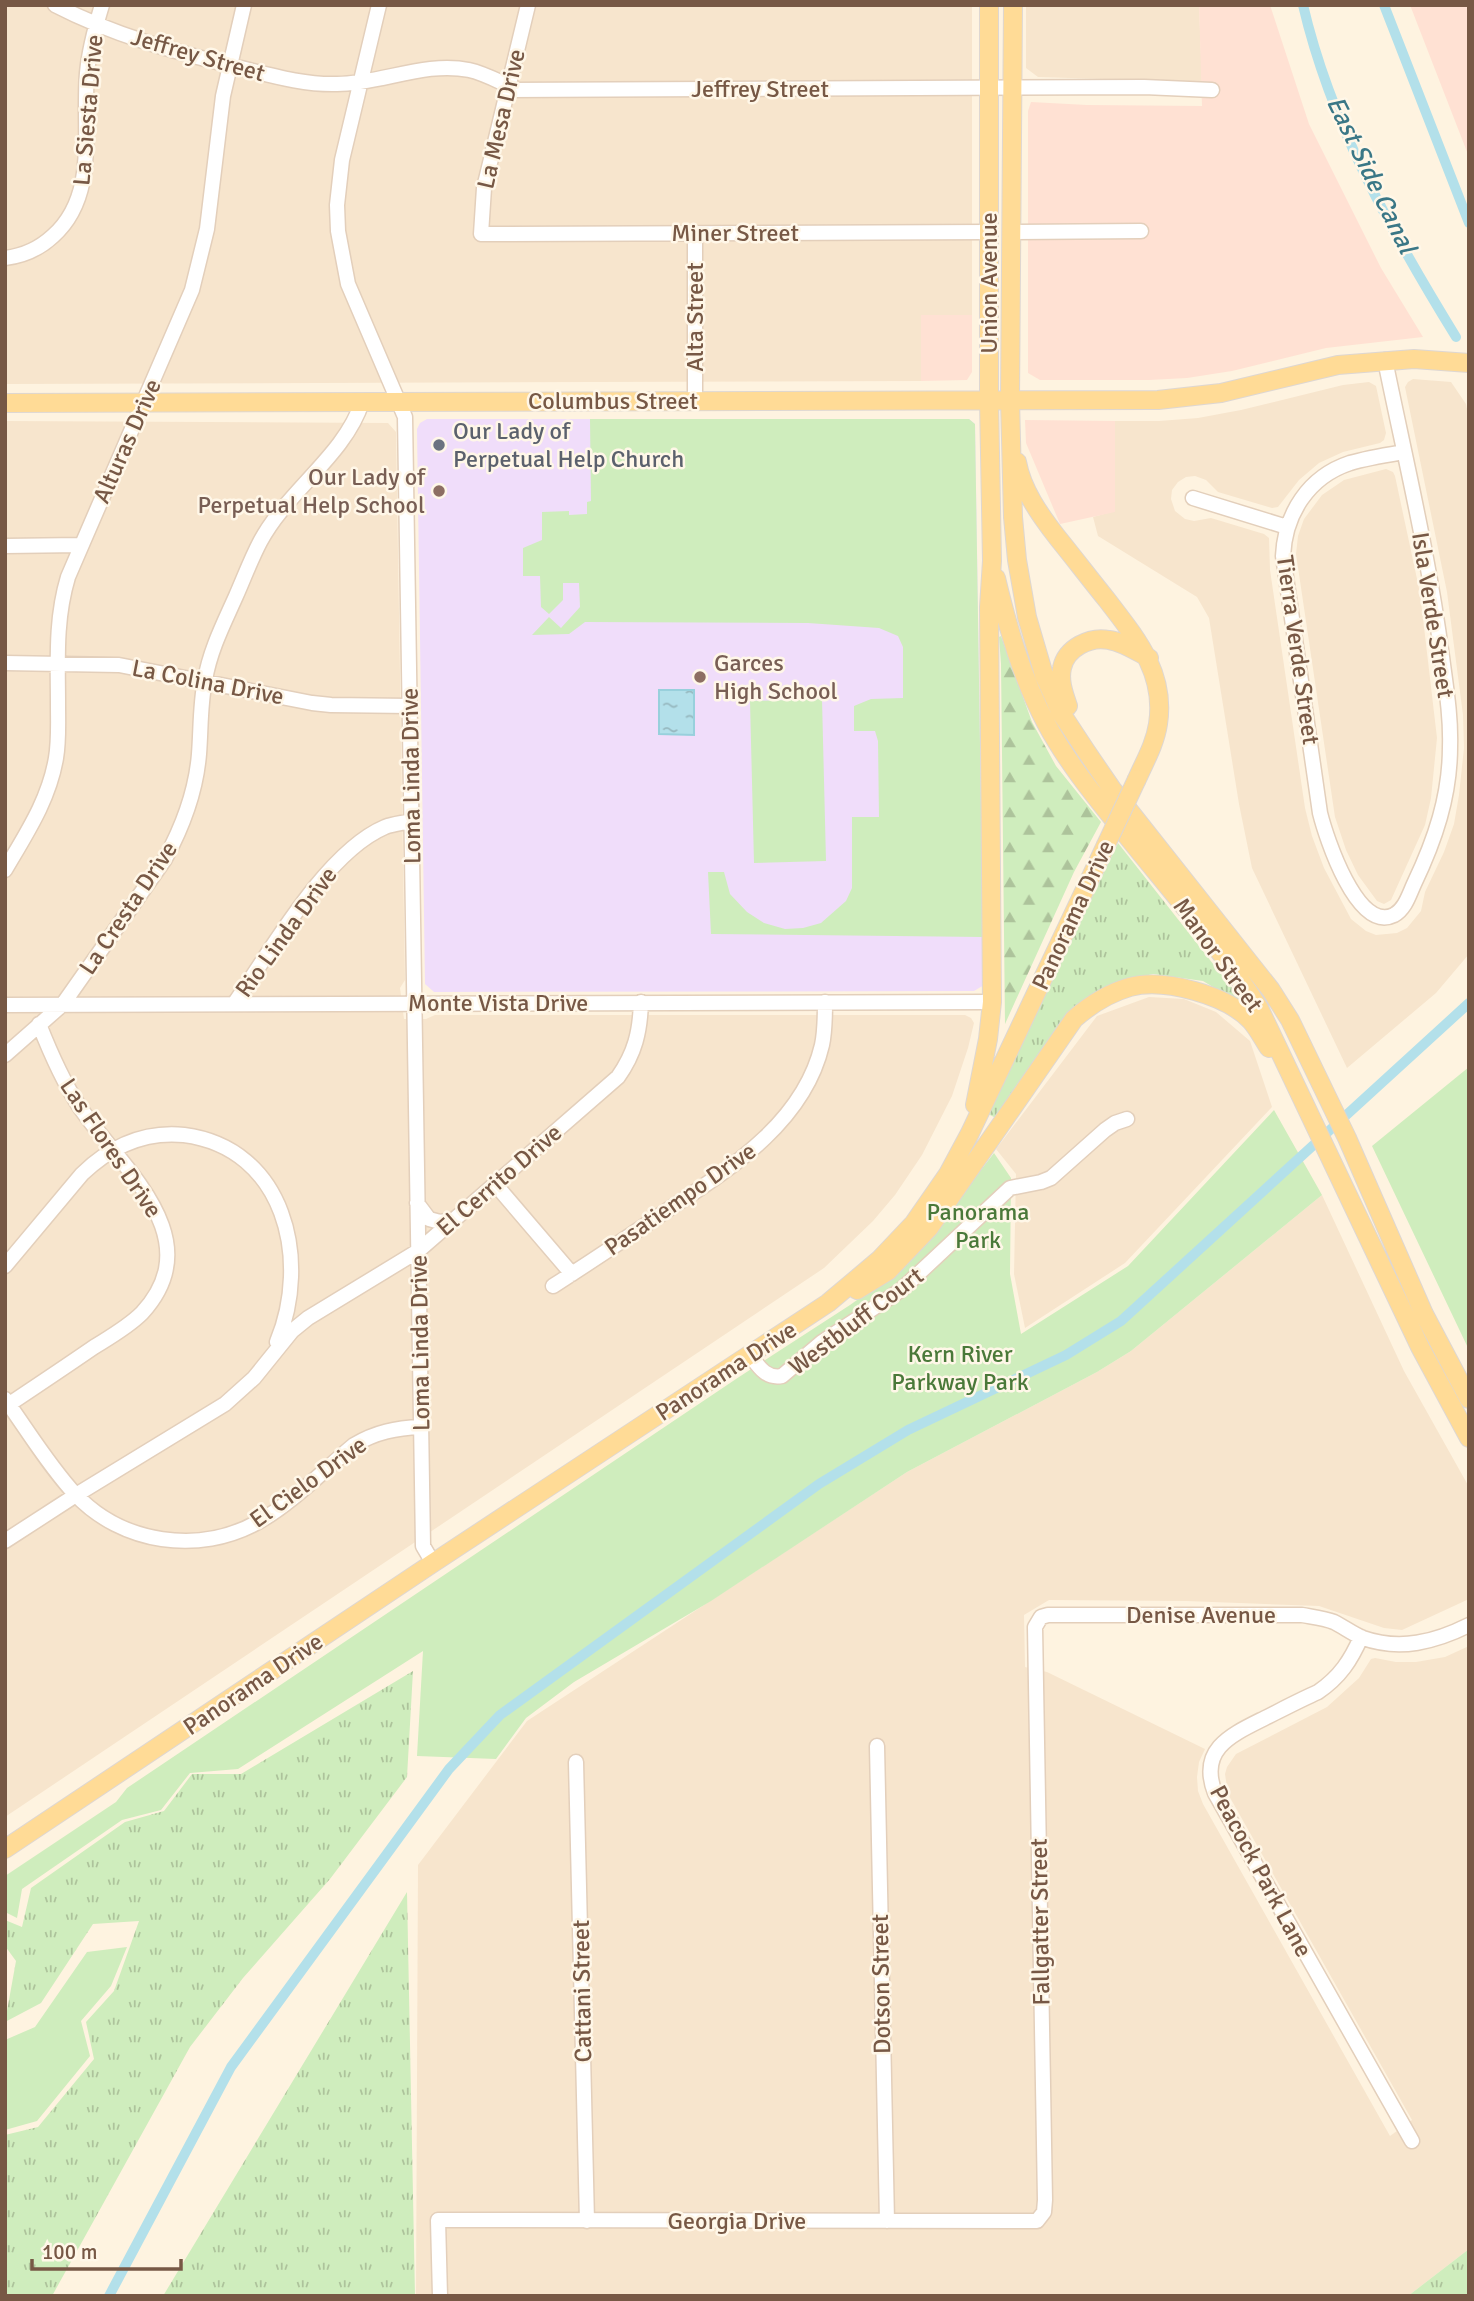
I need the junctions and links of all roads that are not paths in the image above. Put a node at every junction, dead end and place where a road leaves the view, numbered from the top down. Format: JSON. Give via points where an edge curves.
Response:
{"nodes":[{"id":1,"x":55,"y":5,"type":"edge"},
{"id":2,"x":102,"y":5,"type":"edge"},
{"id":3,"x":244,"y":5,"type":"edge"},
{"id":4,"x":379,"y":5,"type":"edge"},
{"id":5,"x":528,"y":5,"type":"edge"},
{"id":6,"x":989,"y":5,"type":"edge"},
{"id":7,"x":1013,"y":5,"type":"edge"},
{"id":8,"x":96,"y":24,"type":"junction"},
{"id":9,"x":229,"y":65,"type":"junction"},
{"id":10,"x":360,"y":83,"type":"junction"},
{"id":11,"x":508,"y":88,"type":"junction"},
{"id":12,"x":990,"y":88,"type":"junction"},
{"id":13,"x":1013,"y":88,"type":"junction"},
{"id":14,"x":1212,"y":90,"type":"dead end"},
{"id":15,"x":1141,"y":231,"type":"dead end"},
{"id":16,"x":989,"y":232,"type":"junction"},
{"id":17,"x":1012,"y":232,"type":"junction"},
{"id":18,"x":695,"y":233,"type":"junction"},
{"id":19,"x":481,"y":234,"type":"joint"},
{"id":20,"x":5,"y":258,"type":"edge"},
{"id":21,"x":1385,"y":360,"type":"junction"},
{"id":22,"x":1469,"y":363,"type":"edge"},
{"id":23,"x":989,"y":400,"type":"junction"},
{"id":24,"x":1010,"y":400,"type":"junction"},
{"id":25,"x":695,"y":401,"type":"junction"},
{"id":26,"x":143,"y":402,"type":"junction"},
{"id":27,"x":362,"y":402,"type":"junction"},
{"id":28,"x":399,"y":402,"type":"junction"},
{"id":29,"x":5,"y":403,"type":"edge"},
{"id":30,"x":1010,"y":420,"type":"junction"},
{"id":31,"x":1404,"y":452,"type":"junction"},
{"id":32,"x":1193,"y":498,"type":"dead end"},
{"id":33,"x":1287,"y":527,"type":"junction"},
{"id":34,"x":81,"y":545,"type":"junction"},
{"id":35,"x":5,"y":546,"type":"edge"},
{"id":36,"x":992,"y":561,"type":"junction"},
{"id":37,"x":1017,"y":561,"type":"joint"},
{"id":38,"x":1149,"y":658,"type":"junction"},
{"id":39,"x":5,"y":663,"type":"edge"},
{"id":40,"x":58,"y":663,"type":"junction"},
{"id":41,"x":204,"y":682,"type":"junction"},
{"id":42,"x":410,"y":706,"type":"junction"},
{"id":43,"x":1086,"y":751,"type":"junction"},
{"id":44,"x":411,"y":821,"type":"junction"},
{"id":45,"x":5,"y":870,"type":"edge"},
{"id":46,"x":1367,"y":909,"type":"joint"},
{"id":47,"x":825,"y":1002,"type":"junction"},
{"id":48,"x":413,"y":1003,"type":"junction"},
{"id":49,"x":640,"y":1003,"type":"junction"},
{"id":50,"x":992,"y":1003,"type":"junction"},
{"id":51,"x":63,"y":1004,"type":"junction"},
{"id":52,"x":234,"y":1004,"type":"junction"},
{"id":53,"x":5,"y":1005,"type":"edge"},
{"id":54,"x":39,"y":1024,"type":"junction"},
{"id":55,"x":5,"y":1055,"type":"edge"},
{"id":56,"x":1288,"y":1067,"type":"junction"},
{"id":57,"x":1127,"y":1119,"type":"dead end"},
{"id":58,"x":970,"y":1132,"type":"junction"},
{"id":59,"x":113,"y":1150,"type":"junction"},
{"id":60,"x":495,"y":1184,"type":"junction"},
{"id":61,"x":417,"y":1203,"type":"junction"},
{"id":62,"x":454,"y":1219,"type":"junction"},
{"id":63,"x":994,"y":1221,"type":"dead end"},
{"id":64,"x":974,"y":1223,"type":"junction"},
{"id":65,"x":418,"y":1251,"type":"junction"},
{"id":66,"x":5,"y":1266,"type":"edge"},
{"id":67,"x":572,"y":1274,"type":"junction"},
{"id":68,"x":553,"y":1286,"type":"dead end"},
{"id":69,"x":754,"y":1353,"type":"junction"},
{"id":70,"x":268,"y":1359,"type":"junction"},
{"id":71,"x":1469,"y":1399,"type":"edge"},
{"id":72,"x":7,"y":1404,"type":"edge"},
{"id":73,"x":421,"y":1427,"type":"junction"},
{"id":74,"x":1469,"y":1438,"type":"edge"},
{"id":75,"x":76,"y":1495,"type":"junction"},
{"id":76,"x":5,"y":1541,"type":"edge"},
{"id":77,"x":433,"y":1563,"type":"junction"},
{"id":78,"x":1038,"y":1622,"type":"joint"},
{"id":79,"x":1469,"y":1625,"type":"edge"},
{"id":80,"x":1361,"y":1637,"type":"junction"},
{"id":81,"x":877,"y":1746,"type":"dead end"},
{"id":82,"x":576,"y":1762,"type":"dead end"},
{"id":83,"x":5,"y":1849,"type":"edge"},
{"id":84,"x":1412,"y":2141,"type":"dead end"},
{"id":85,"x":587,"y":2221,"type":"junction"},
{"id":86,"x":887,"y":2221,"type":"junction"},
{"id":87,"x":1037,"y":2221,"type":"joint"},
{"id":88,"x":440,"y":2296,"type":"edge"}],
"edges":[{"from":1,"to":8,"type":"street","name":"Jeffrey Street"},
{"from":2,"to":8,"type":"street","name":"La Siesta Drive"},
{"from":3,"to":9,"type":"street","name":"Alturas Drive"},
{"from":4,"to":10,"type":"street","name":"Loma Linda Drive"},
{"from":5,"to":11,"type":"street","name":"La Mesa Drive"},
{"from":6,"to":12,"type":"main road","name":"Union Avenue"},
{"from":7,"to":13,"type":"main road","name":"Union Avenue"},
{"from":8,"to":9,"type":"street","name":"Jeffrey Street"},
{"from":8,"to":20,"type":"street","name":"La Siesta Drive","via":[[87,74],[84,178],[77,205],[50,240]]},
{"from":9,"to":10,"type":"street","name":"Jeffrey Street","via":[[313,83]]},
{"from":9,"to":26,"type":"street","name":"Alturas Drive","via":[[201,260],[184,314]]},
{"from":10,"to":11,"type":"street","name":"Jeffrey Street","via":[[452,68],[479,72]]},
{"from":10,"to":28,"type":"street","name":"Loma Linda Drive","via":[[342,160],[338,231],[348,284]]},
{"from":11,"to":12,"type":"street","name":"Jeffrey Street"},
{"from":11,"to":19,"type":"street","name":"La Mesa Drive","via":[[484,188]]},
{"from":12,"to":13,"type":"street","name":"Jeffrey Street"},
{"from":12,"to":16,"type":"main road","name":"Union Avenue"},
{"from":13,"to":14,"type":"street","name":"Jeffrey Street"},
{"from":13,"to":17,"type":"main road","name":"Union Avenue"},
{"from":15,"to":17,"type":"street"},
{"from":16,"to":18,"type":"street","name":"Miner Street"},
{"from":16,"to":23,"type":"main road","name":"Union Avenue"},
{"from":17,"to":24,"type":"main road","name":"Union Avenue"},
{"from":18,"to":19,"type":"street","name":"Miner Street"},
{"from":18,"to":25,"type":"street","name":"Alta Street"},
{"from":21,"to":22,"type":"main road","name":"Columbus Street"},
{"from":21,"to":24,"type":"main road","name":"Columbus Street","via":[[1307,371],[1189,398]]},
{"from":21,"to":31,"type":"street","name":"Isla Verde Street"},
{"from":23,"to":24,"type":"main road","name":"Columbus Street"},
{"from":23,"to":25,"type":"main road","name":"Columbus Street"},
{"from":23,"to":36,"type":"main road","name":"Union Avenue"},
{"from":24,"to":30,"type":"main road","name":"Union Avenue"},
{"from":25,"to":28,"type":"main road","name":"Columbus Street"},
{"from":26,"to":27,"type":"main road","name":"Columbus Street"},
{"from":26,"to":29,"type":"main road","name":"Columbus Street"},
{"from":26,"to":34,"type":"street","name":"Alturas Drive"},
{"from":27,"to":28,"type":"main road","name":"Columbus Street"},
{"from":27,"to":41,"type":"street","name":"La Cresta Drive","via":[[346,436],[285,504],[259,543]]},
{"from":28,"to":42,"type":"street","name":"Loma Linda Drive","via":[[405,418]]},
{"from":30,"to":37,"type":"main road","name":"Union Avenue"},
{"from":30,"to":38,"type":"main road","name":"Panorama Drive","via":[[1029,496]]},
{"from":31,"to":33,"type":"street","name":"Tierra Verde Street","via":[[1350,463],[1322,477],[1302,497]]},
{"from":31,"to":46,"type":"street","name":"Isla Verde Street","via":[[1433,589],[1451,750],[1435,837],[1402,908],[1382,917]]},
{"from":32,"to":33,"type":"street"},
{"from":33,"to":46,"type":"street","name":"Tierra Verde Street","via":[[1284,568],[1320,813],[1345,879]]},
{"from":34,"to":35,"type":"street"},
{"from":34,"to":40,"type":"street","name":"Alturas Drive","via":[[62,596]]},
{"from":36,"to":50,"type":"main road"},
{"from":36,"to":56,"type":"main road","name":"Manor Street","via":[[1016,650],[1048,726],[1089,790],[1233,967]]},
{"from":37,"to":43,"type":"main road","name":"Manor Street","via":[[1044,675],[1061,713]]},
{"from":38,"to":43,"type":"main road","via":[[1106,639],[1084,642],[1065,660],[1063,690]]},
{"from":38,"to":58,"type":"main road","name":"Panorama Drive","bridge":true,"via":[[1159,691],[1154,742]]},
{"from":39,"to":40,"type":"street","name":"La Colina Drive"},
{"from":40,"to":41,"type":"street","name":"La Colina Drive","via":[[119,665]]},
{"from":40,"to":45,"type":"street","name":"Alturas Drive","via":[[58,738],[51,779]]},
{"from":41,"to":42,"type":"street","name":"La Colina Drive","via":[[312,703]]},
{"from":41,"to":51,"type":"street","name":"La Cresta Drive","via":[[197,775],[184,820],[164,859]]},
{"from":42,"to":44,"type":"street","name":"Loma Linda Drive"},
{"from":43,"to":71,"type":"main road","name":"Manor Street","via":[[1290,1020],[1424,1314]]},
{"from":44,"to":48,"type":"street","name":"Loma Linda Drive"},
{"from":44,"to":52,"type":"street","name":"Rio Linda Drive","via":[[386,827],[338,862],[309,895]]},
{"from":47,"to":49,"type":"street","name":"Monte Vista Drive"},
{"from":47,"to":50,"type":"street","name":"Monte Vista Drive"},
{"from":47,"to":67,"type":"street","name":"Pasatiempo Drive","via":[[817,1062],[797,1099],[765,1138],[726,1171]]},
{"from":48,"to":49,"type":"street","name":"Monte Vista Drive"},
{"from":48,"to":52,"type":"street","name":"Monte Vista Drive"},
{"from":48,"to":61,"type":"street","name":"Loma Linda Drive"},
{"from":49,"to":60,"type":"street","name":"El Cerrito Drive","via":[[638,1036],[618,1077]]},
{"from":50,"to":58,"type":"main road"},
{"from":51,"to":52,"type":"street","name":"Monte Vista Drive"},
{"from":51,"to":53,"type":"street","name":"Monte Vista Drive"},
{"from":51,"to":54,"type":"street","name":"La Cresta Drive"},
{"from":54,"to":55,"type":"street","name":"La Cresta Drive"},
{"from":54,"to":59,"type":"street","name":"Las Flores Drive","via":[[68,1087]]},
{"from":56,"to":69,"type":"main road","via":[[1250,1020],[1222,1000],[1153,985],[1132,986],[1098,1001],[1074,1019],[929,1228],[898,1263]]},
{"from":56,"to":74,"type":"main road","name":"Manor Street","via":[[1420,1347]]},
{"from":57,"to":64,"type":"street","name":"Westbluff Court","via":[[1105,1130],[1051,1178],[1010,1188]]},
{"from":58,"to":69,"type":"main road","name":"Panorama Drive","via":[[914,1223],[879,1260],[839,1295]]},
{"from":59,"to":66,"type":"street","via":[[82,1174]]},
{"from":59,"to":70,"type":"street","via":[[150,1136],[193,1136],[226,1148],[264,1181],[287,1227],[293,1267],[284,1326]]},
{"from":59,"to":72,"type":"street","name":"Las Flores Drive","via":[[152,1201],[162,1222],[166,1260],[158,1289],[128,1325]]},
{"from":60,"to":62,"type":"street","name":"El Cerrito Drive"},
{"from":60,"to":67,"type":"street"},
{"from":61,"to":62,"type":"street","via":[[429,1219]]},
{"from":61,"to":65,"type":"street","name":"Loma Linda Drive"},
{"from":62,"to":65,"type":"street","name":"El Cerrito Drive"},
{"from":63,"to":64,"type":"street"},
{"from":64,"to":69,"type":"street","name":"Westbluff Court","via":[[901,1290],[822,1342],[782,1376],[764,1373]]},
{"from":65,"to":70,"type":"street","name":"El Cerrito Drive","via":[[308,1318]]},
{"from":65,"to":73,"type":"street","name":"Loma Linda Drive"},
{"from":67,"to":68,"type":"street","name":"Pasatiempo Drive"},
{"from":69,"to":77,"type":"main road","name":"Panorama Drive"},
{"from":70,"to":75,"type":"street","name":"El Cerrito Drive","via":[[225,1404]]},
{"from":72,"to":75,"type":"street","name":"El Cielo Drive"},
{"from":73,"to":75,"type":"street","name":"El Cielo Drive","via":[[368,1437],[274,1512],[220,1537],[180,1541],[141,1535],[105,1518]]},
{"from":73,"to":77,"type":"street","name":"Loma Linda Drive","via":[[423,1546]]},
{"from":75,"to":76,"type":"street","name":"El Cerrito Drive"},
{"from":77,"to":83,"type":"main road","name":"Panorama Drive"},
{"from":78,"to":80,"type":"street","name":"Denise Avenue","via":[[1048,1615],[1302,1615],[1334,1622]]},
{"from":78,"to":87,"type":"street","name":"Fallgatter Street","via":[[1045,2200]]},
{"from":79,"to":80,"type":"street","via":[[1417,1644]]},
{"from":80,"to":84,"type":"street","name":"Peacock Park Lane","via":[[1331,1683],[1225,1739],[1214,1754],[1210,1774],[1214,1793]]},
{"from":81,"to":86,"type":"street","name":"Dotson Street"},
{"from":82,"to":85,"type":"street","name":"Cattani Street"},
{"from":85,"to":86,"type":"street","name":"Georgia Drive"},
{"from":85,"to":88,"type":"street","name":"Georgia Drive","via":[[438,2220]]},
{"from":86,"to":87,"type":"street","name":"Georgia Drive"}]}
